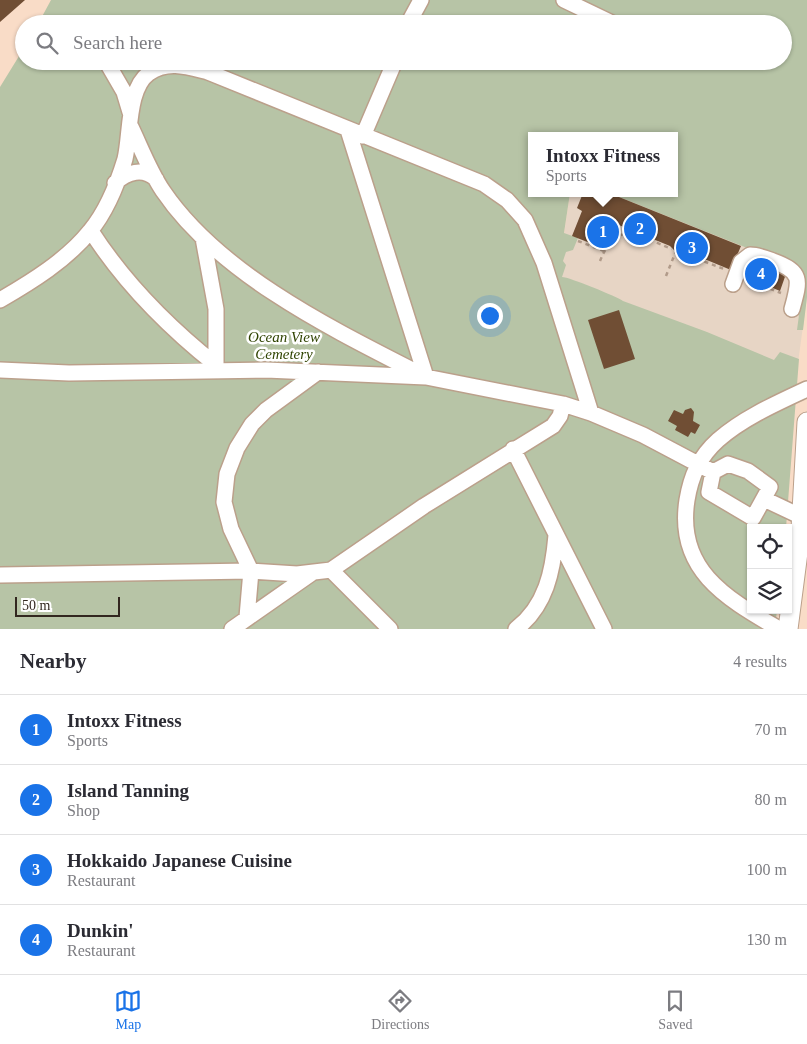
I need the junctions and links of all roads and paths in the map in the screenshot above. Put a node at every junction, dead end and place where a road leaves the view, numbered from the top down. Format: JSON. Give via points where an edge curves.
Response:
{"nodes":[{"id":1,"x":422,"y":0,"type":"edge"},
{"id":2,"x":564,"y":0,"type":"edge"},
{"id":3,"x":413,"y":15,"type":"edge"},
{"id":4,"x":595,"y":15,"type":"edge"},
{"id":5,"x":111,"y":70,"type":"edge"},
{"id":6,"x":156,"y":70,"type":"edge"},
{"id":7,"x":199,"y":70,"type":"edge"},
{"id":8,"x":391,"y":70,"type":"edge"},
{"id":9,"x":131,"y":123,"type":"junction"},
{"id":10,"x":348,"y":130,"type":"junction"},
{"id":11,"x":363,"y":136,"type":"junction"},
{"id":12,"x":156,"y":179,"type":"junction"},
{"id":13,"x":115,"y":183,"type":"junction"},
{"id":14,"x":91,"y":231,"type":"junction"},
{"id":15,"x":203,"y":238,"type":"junction"},
{"id":16,"x":578,"y":241,"type":"dead end"},
{"id":17,"x":672,"y":249,"type":"dead end"},
{"id":18,"x":604,"y":251,"type":"junction"},
{"id":19,"x":676,"y":251,"type":"dead end"},
{"id":20,"x":682,"y":253,"type":"dead end"},
{"id":21,"x":600,"y":261,"type":"dead end"},
{"id":22,"x":666,"y":276,"type":"dead end"},
{"id":23,"x":736,"y":278,"type":"junction"},
{"id":24,"x":781,"y":293,"type":"dead end"},
{"id":25,"x":0,"y":300,"type":"edge"},
{"id":26,"x":792,"y":308,"type":"dead end"},
{"id":27,"x":216,"y":368,"type":"junction"},
{"id":28,"x":0,"y":370,"type":"edge"},
{"id":29,"x":318,"y":372,"type":"junction"},
{"id":30,"x":426,"y":376,"type":"junction"},
{"id":31,"x":807,"y":389,"type":"edge"},
{"id":32,"x":563,"y":404,"type":"junction"},
{"id":33,"x":591,"y":413,"type":"junction"},
{"id":34,"x":807,"y":422,"type":"edge"},
{"id":35,"x":513,"y":449,"type":"junction"},
{"id":36,"x":697,"y":463,"type":"junction"},
{"id":37,"x":713,"y":472,"type":"junction"},
{"id":38,"x":764,"y":499,"type":"junction"},
{"id":39,"x":804,"y":526,"type":"edge"},
{"id":40,"x":556,"y":533,"type":"junction"},
{"id":41,"x":331,"y":570,"type":"junction"},
{"id":42,"x":251,"y":571,"type":"junction"},
{"id":43,"x":313,"y":572,"type":"junction"},
{"id":44,"x":0,"y":574,"type":"edge"},
{"id":45,"x":247,"y":617,"type":"junction"},
{"id":46,"x":232,"y":629,"type":"edge"},
{"id":47,"x":390,"y":629,"type":"edge"},
{"id":48,"x":516,"y":629,"type":"edge"},
{"id":49,"x":604,"y":629,"type":"edge"},
{"id":50,"x":779,"y":629,"type":"edge"},
{"id":51,"x":788,"y":629,"type":"edge"}],
"edges":[{"from":1,"to":3,"type":"lane"},
{"from":2,"to":4,"type":"lane"},
{"from":5,"to":9,"type":"lane","via":[[124,92]]},
{"from":6,"to":9,"type":"lane","via":[[140,84],[134,96]]},
{"from":7,"to":10,"type":"lane"},
{"from":8,"to":11,"type":"lane"},
{"from":9,"to":12,"type":"lane"},
{"from":9,"to":13,"type":"lane","via":[[125,160]]},
{"from":10,"to":11,"type":"lane"},
{"from":10,"to":30,"type":"lane"},
{"from":11,"to":33,"type":"lane","via":[[484,184],[507,200],[526,220],[544,263]]},
{"from":12,"to":13,"type":"lane","via":[[132,172]]},
{"from":12,"to":15,"type":"lane"},
{"from":13,"to":14,"type":"lane"},
{"from":14,"to":25,"type":"lane","via":[[30,283]]},
{"from":14,"to":27,"type":"lane","via":[[135,292]]},
{"from":15,"to":27,"type":"lane","via":[[216,309]]},
{"from":15,"to":30,"type":"lane","via":[[223,256],[338,332]]},
{"from":16,"to":18,"type":"path"},
{"from":17,"to":18,"type":"path","via":[[628,232],[615,237]]},
{"from":18,"to":21,"type":"path"},
{"from":19,"to":22,"type":"path"},
{"from":20,"to":23,"type":"path"},
{"from":23,"to":24,"type":"path"},
{"from":23,"to":26,"type":"lane","via":[[741,262],[750,255],[787,266],[798,282]]},
{"from":27,"to":28,"type":"lane","via":[[69,373]]},
{"from":27,"to":29,"type":"lane"},
{"from":29,"to":30,"type":"lane"},
{"from":29,"to":42,"type":"lane","via":[[252,424],[237,448],[227,474],[224,502],[230,529]]},
{"from":30,"to":32,"type":"lane"},
{"from":31,"to":36,"type":"lane","via":[[747,420],[718,440]]},
{"from":32,"to":33,"type":"lane"},
{"from":32,"to":35,"type":"lane","via":[[553,426]]},
{"from":33,"to":36,"type":"lane"},
{"from":34,"to":39,"type":"main road"},
{"from":35,"to":40,"type":"lane"},
{"from":35,"to":41,"type":"lane"},
{"from":36,"to":37,"type":"lane"},
{"from":36,"to":50,"type":"lane","via":[[685,514],[688,545],[694,560],[715,586]]},
{"from":37,"to":38,"type":"lane","via":[[728,464],[748,471],[770,487]]},
{"from":37,"to":38,"type":"lane","via":[[709,492],[752,518]]},
{"from":38,"to":39,"type":"lane"},
{"from":39,"to":51,"type":"main road"},
{"from":40,"to":48,"type":"lane","via":[[545,592],[530,617]]},
{"from":40,"to":49,"type":"lane"},
{"from":41,"to":43,"type":"lane"},
{"from":41,"to":47,"type":"lane"},
{"from":42,"to":43,"type":"lane"},
{"from":42,"to":44,"type":"lane"},
{"from":42,"to":45,"type":"lane"},
{"from":43,"to":45,"type":"lane"},
{"from":45,"to":46,"type":"lane"}]}
